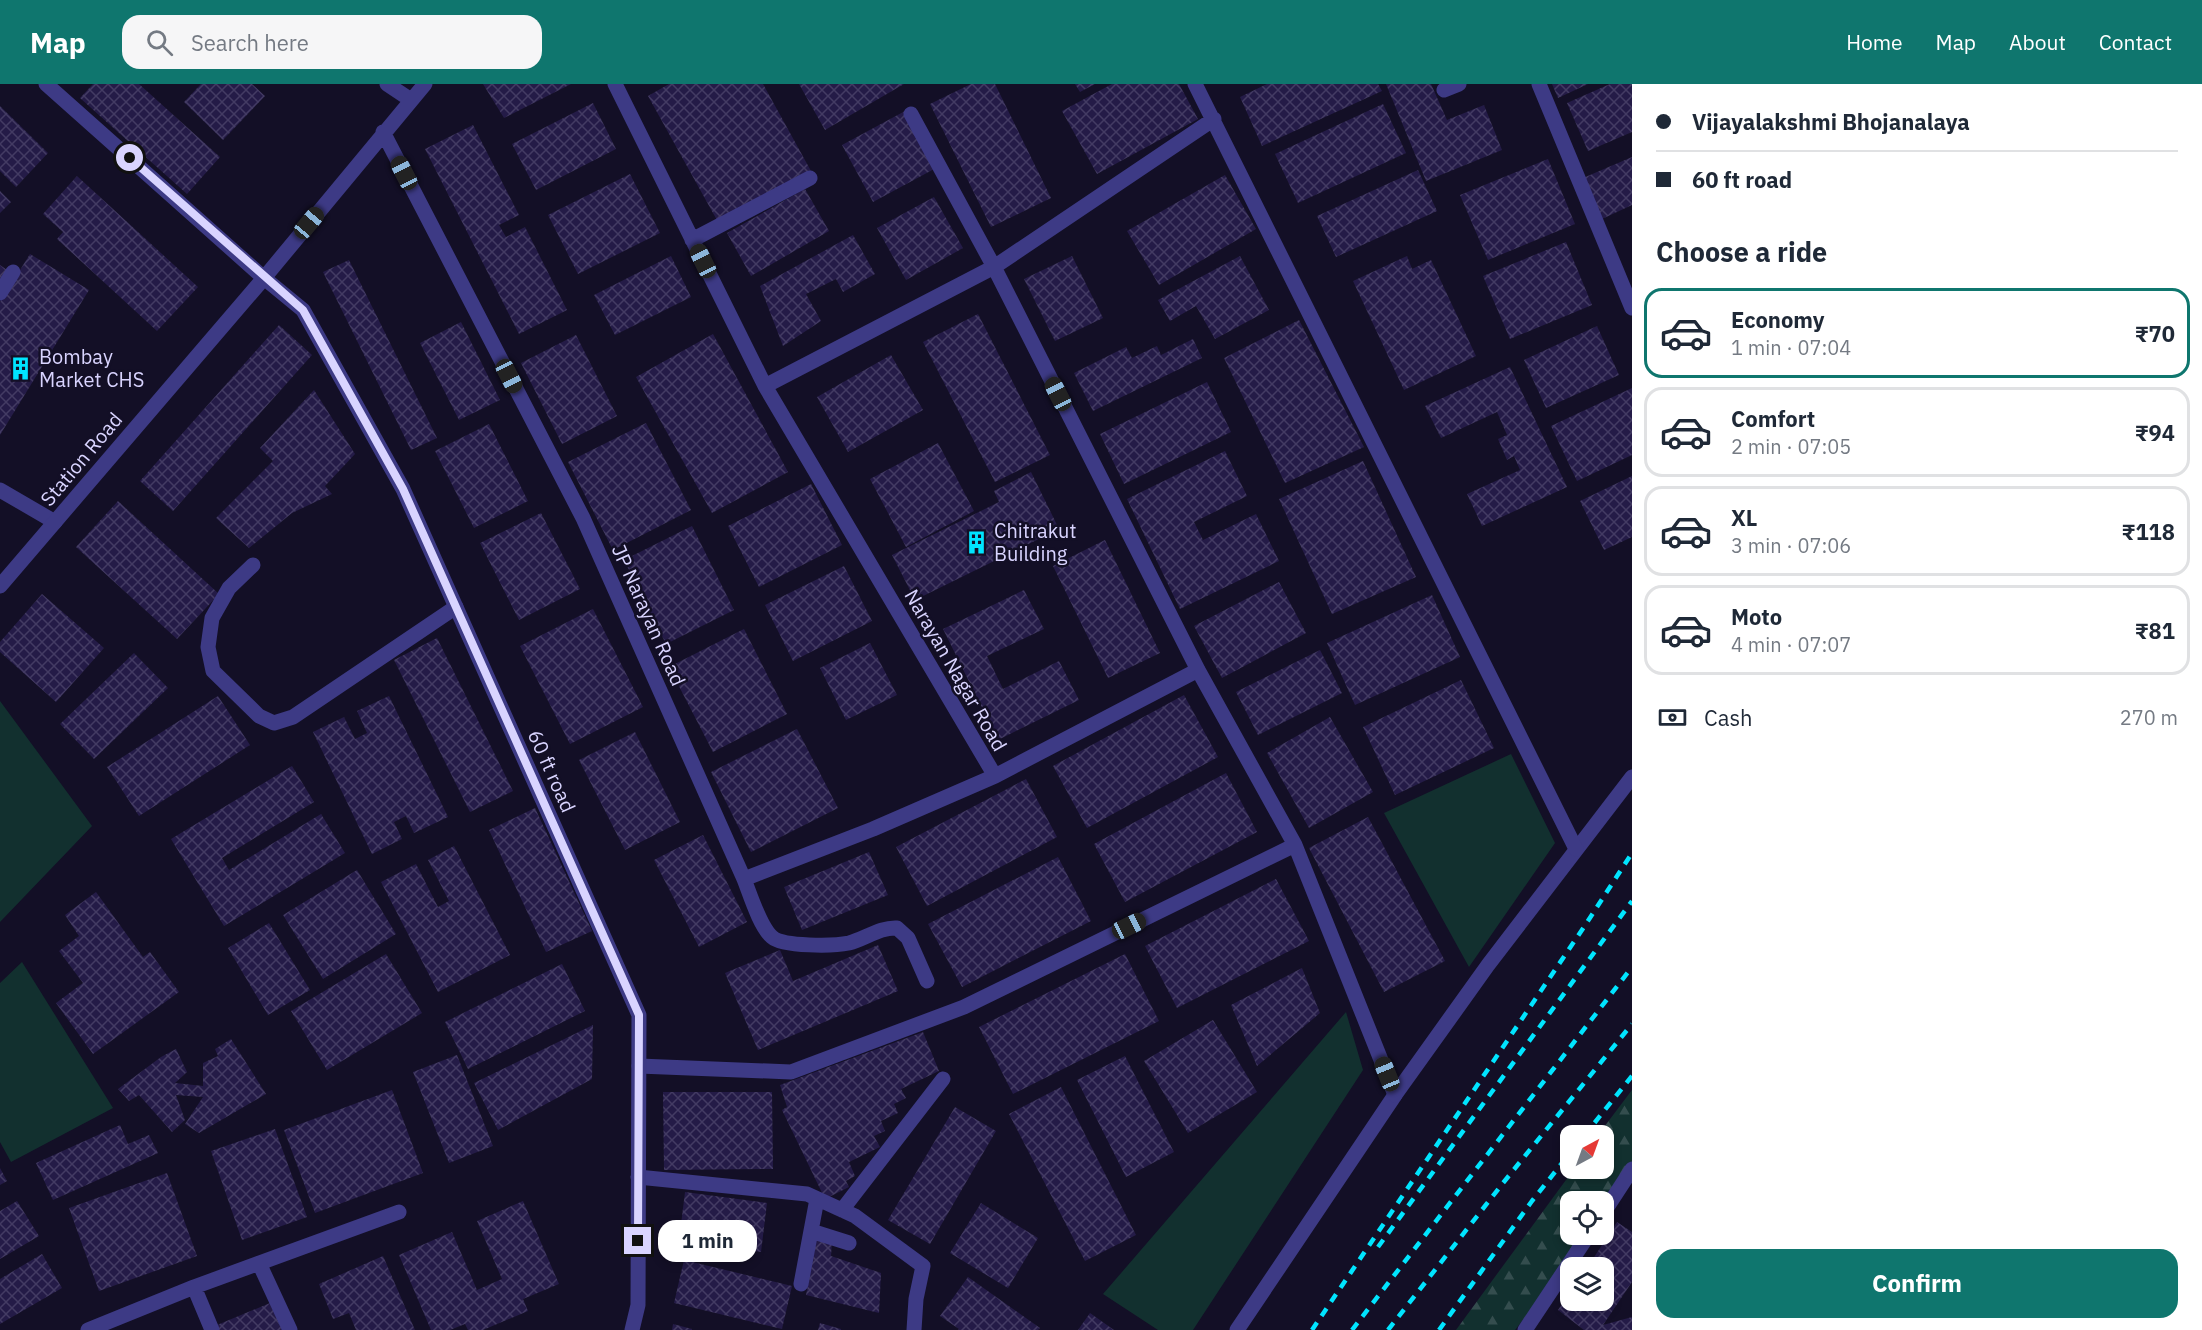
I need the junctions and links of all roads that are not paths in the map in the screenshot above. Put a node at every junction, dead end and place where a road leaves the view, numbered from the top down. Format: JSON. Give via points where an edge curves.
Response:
{"nodes":[{"id":1,"x":46,"y":84,"type":"edge"},
{"id":2,"x":387,"y":84,"type":"edge"},
{"id":3,"x":425,"y":84,"type":"edge"},
{"id":4,"x":615,"y":84,"type":"edge"},
{"id":5,"x":1195,"y":84,"type":"edge"},
{"id":6,"x":1460,"y":84,"type":"edge"},
{"id":7,"x":1539,"y":84,"type":"edge"},
{"id":8,"x":1444,"y":90,"type":"dead end"},
{"id":9,"x":411,"y":100,"type":"junction"},
{"id":10,"x":911,"y":114,"type":"dead end"},
{"id":11,"x":1214,"y":119,"type":"junction"},
{"id":12,"x":383,"y":132,"type":"junction"},
{"id":13,"x":810,"y":178,"type":"dead end"},
{"id":14,"x":692,"y":240,"type":"junction"},
{"id":15,"x":994,"y":267,"type":"junction"},
{"id":16,"x":13,"y":272,"type":"dead end"},
{"id":17,"x":264,"y":278,"type":"junction"},
{"id":18,"x":0,"y":292,"type":"edge"},
{"id":19,"x":1632,"y":308,"type":"edge"},
{"id":20,"x":765,"y":386,"type":"junction"},
{"id":21,"x":0,"y":490,"type":"edge"},
{"id":22,"x":55,"y":522,"type":"junction"},
{"id":23,"x":253,"y":565,"type":"dead end"},
{"id":24,"x":0,"y":586,"type":"edge"},
{"id":25,"x":456,"y":607,"type":"junction"},
{"id":26,"x":1198,"y":670,"type":"junction"},
{"id":27,"x":995,"y":777,"type":"junction"},
{"id":28,"x":1632,"y":777,"type":"edge"},
{"id":29,"x":1295,"y":845,"type":"junction"},
{"id":30,"x":1576,"y":849,"type":"junction"},
{"id":31,"x":744,"y":879,"type":"junction"},
{"id":32,"x":927,"y":981,"type":"dead end"},
{"id":33,"x":639,"y":1066,"type":"junction"},
{"id":34,"x":943,"y":1079,"type":"dead end"},
{"id":35,"x":1395,"y":1095,"type":"junction"},
{"id":36,"x":1632,"y":1169,"type":"edge"},
{"id":37,"x":639,"y":1177,"type":"junction"},
{"id":38,"x":1614,"y":1197,"type":"edge"},
{"id":39,"x":817,"y":1199,"type":"junction"},
{"id":40,"x":842,"y":1210,"type":"junction"},
{"id":41,"x":399,"y":1212,"type":"dead end"},
{"id":42,"x":811,"y":1230,"type":"junction"},
{"id":43,"x":849,"y":1243,"type":"dead end"},
{"id":44,"x":1582,"y":1245,"type":"edge"},
{"id":45,"x":259,"y":1263,"type":"junction"},
{"id":46,"x":801,"y":1284,"type":"dead end"},
{"id":47,"x":194,"y":1287,"type":"junction"},
{"id":48,"x":88,"y":1330,"type":"edge"},
{"id":49,"x":212,"y":1330,"type":"edge"},
{"id":50,"x":291,"y":1330,"type":"edge"},
{"id":51,"x":632,"y":1330,"type":"edge"},
{"id":52,"x":914,"y":1330,"type":"edge"},
{"id":53,"x":1237,"y":1330,"type":"edge"},
{"id":54,"x":1525,"y":1330,"type":"edge"}],
"edges":[{"from":1,"to":17,"type":"street","name":"60 ft road"},
{"from":2,"to":9,"type":"street"},
{"from":3,"to":9,"type":"street","name":"Station Road"},
{"from":4,"to":14,"type":"street","name":"Narayan Nagar Road"},
{"from":5,"to":11,"type":"street"},
{"from":6,"to":8,"type":"street"},
{"from":7,"to":19,"type":"street"},
{"from":9,"to":12,"type":"street","name":"Station Road"},
{"from":10,"to":15,"type":"street"},
{"from":11,"to":15,"type":"street"},
{"from":11,"to":30,"type":"street"},
{"from":12,"to":17,"type":"street","name":"Station Road"},
{"from":12,"to":31,"type":"street","name":"JP Narayan Road","via":[[583,518]]},
{"from":13,"to":14,"type":"street"},
{"from":14,"to":20,"type":"street","name":"Narayan Nagar Road"},
{"from":15,"to":20,"type":"street"},
{"from":15,"to":26,"type":"street"},
{"from":16,"to":18,"type":"street"},
{"from":17,"to":22,"type":"street","name":"Station Road"},
{"from":17,"to":25,"type":"street","name":"60 ft road","via":[[303,310],[403,489]]},
{"from":20,"to":27,"type":"street","name":"Narayan Nagar Road"},
{"from":21,"to":22,"type":"street"},
{"from":22,"to":24,"type":"street","name":"Station Road"},
{"from":23,"to":25,"type":"street","via":[[229,588],[212,618],[208,647],[213,671],[259,716],[274,723],[293,717]]},
{"from":25,"to":33,"type":"street","name":"60 ft road","via":[[639,1015]]},
{"from":26,"to":27,"type":"street","name":"Narayan Nagar Road"},
{"from":26,"to":29,"type":"street"},
{"from":27,"to":31,"type":"street"},
{"from":28,"to":30,"type":"street"},
{"from":29,"to":33,"type":"street","via":[[964,1007],[791,1072]]},
{"from":29,"to":35,"type":"street"},
{"from":30,"to":35,"type":"street"},
{"from":31,"to":32,"type":"street","name":"JP Narayan Road","via":[[772,938],[811,946],[849,943],[889,927],[897,928],[908,938]]},
{"from":33,"to":37,"type":"street","name":"60 ft road"},
{"from":34,"to":40,"type":"street"},
{"from":35,"to":53,"type":"street"},
{"from":36,"to":38,"type":"street"},
{"from":37,"to":39,"type":"street","via":[[807,1194]]},
{"from":37,"to":51,"type":"street","name":"60 ft road","via":[[638,1305]]},
{"from":39,"to":40,"type":"street"},
{"from":39,"to":42,"type":"street"},
{"from":40,"to":52,"type":"street","via":[[923,1266]]},
{"from":41,"to":45,"type":"street"},
{"from":42,"to":43,"type":"street"},
{"from":42,"to":46,"type":"street"},
{"from":44,"to":54,"type":"street"},
{"from":45,"to":47,"type":"street"},
{"from":45,"to":50,"type":"street"},
{"from":47,"to":48,"type":"street"},
{"from":47,"to":49,"type":"street"}]}
